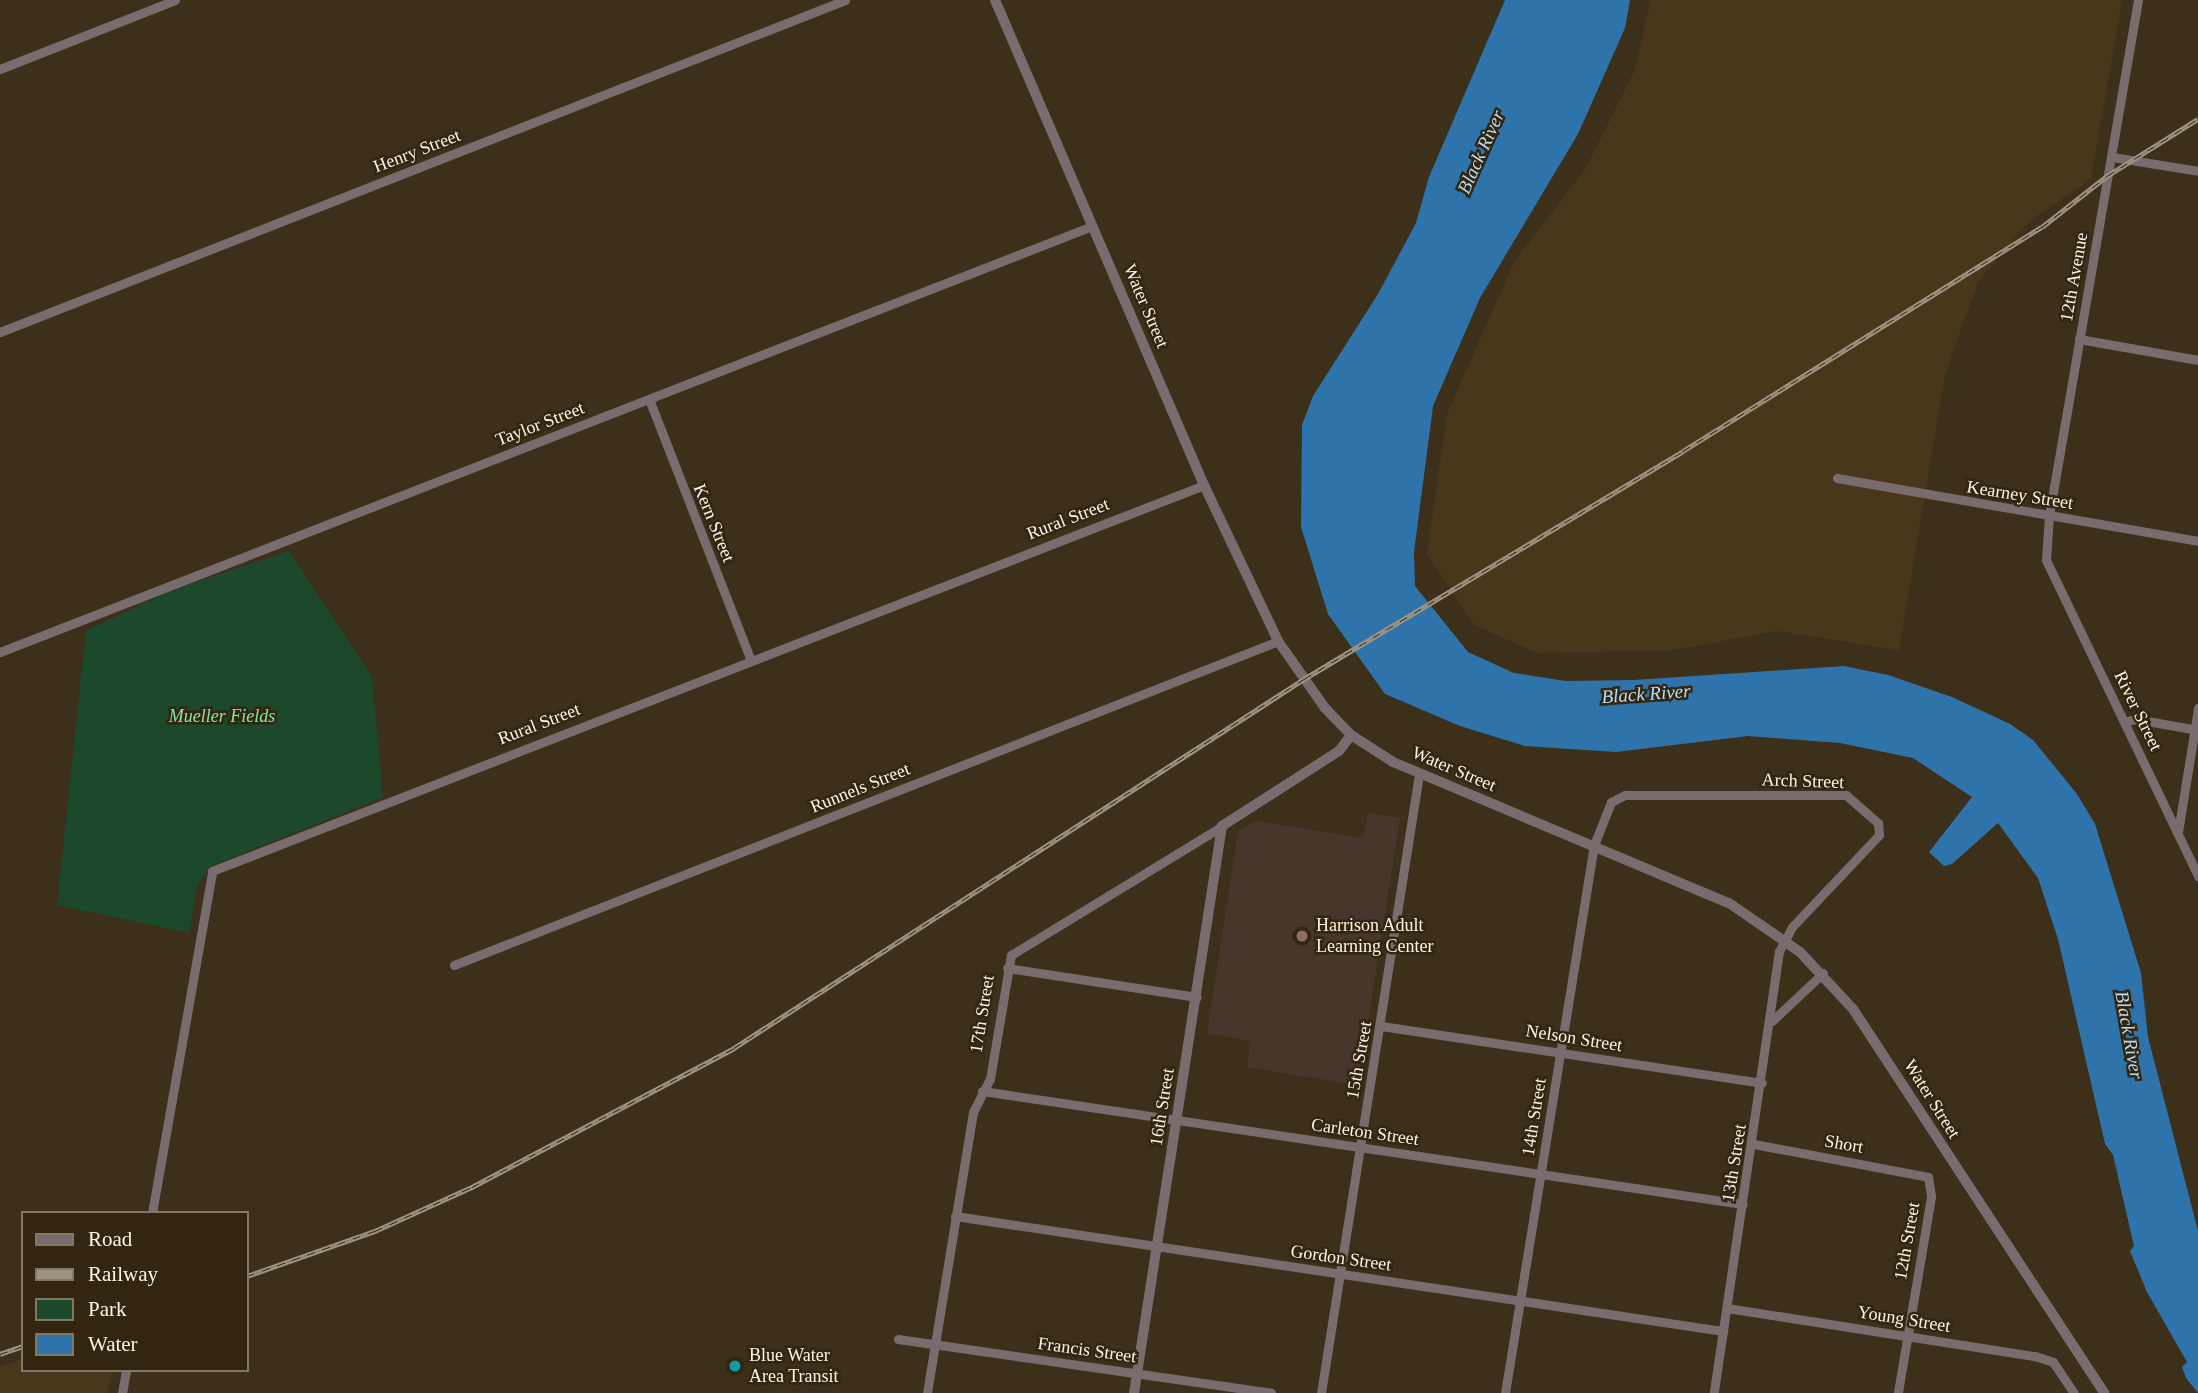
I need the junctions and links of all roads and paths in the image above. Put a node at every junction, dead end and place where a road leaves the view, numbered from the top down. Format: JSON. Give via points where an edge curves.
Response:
{"nodes":[{"id":1,"x":175,"y":0,"type":"edge"},
{"id":2,"x":845,"y":0,"type":"edge"},
{"id":3,"x":995,"y":0,"type":"edge"},
{"id":4,"x":2138,"y":0,"type":"edge"},
{"id":5,"x":0,"y":69,"type":"edge"},
{"id":6,"x":2112,"y":157,"type":"junction"},
{"id":7,"x":2198,"y":171,"type":"edge"},
{"id":8,"x":1092,"y":226,"type":"junction"},
{"id":9,"x":0,"y":332,"type":"edge"},
{"id":10,"x":2079,"y":339,"type":"junction"},
{"id":11,"x":2198,"y":360,"type":"edge"},
{"id":12,"x":649,"y":399,"type":"junction"},
{"id":13,"x":1837,"y":478,"type":"dead end"},
{"id":14,"x":1203,"y":485,"type":"junction"},
{"id":15,"x":2049,"y":516,"type":"junction"},
{"id":16,"x":2198,"y":541,"type":"edge"},
{"id":17,"x":2046,"y":560,"type":"joint"},
{"id":18,"x":1278,"y":640,"type":"junction"},
{"id":19,"x":0,"y":652,"type":"edge"},
{"id":20,"x":750,"y":658,"type":"junction"},
{"id":21,"x":2198,"y":708,"type":"edge"},
{"id":22,"x":2127,"y":721,"type":"junction"},
{"id":23,"x":2196,"y":729,"type":"edge"},
{"id":24,"x":1351,"y":735,"type":"junction"},
{"id":25,"x":1419,"y":774,"type":"junction"},
{"id":26,"x":1222,"y":826,"type":"junction"},
{"id":27,"x":2178,"y":834,"type":"junction"},
{"id":28,"x":1594,"y":845,"type":"junction"},
{"id":29,"x":2198,"y":876,"type":"edge"},
{"id":30,"x":1782,"y":938,"type":"junction"},
{"id":31,"x":454,"y":965,"type":"dead end"},
{"id":32,"x":1007,"y":968,"type":"junction"},
{"id":33,"x":1823,"y":973,"type":"junction"},
{"id":34,"x":1197,"y":997,"type":"junction"},
{"id":35,"x":1772,"y":1021,"type":"junction"},
{"id":36,"x":1381,"y":1026,"type":"junction"},
{"id":37,"x":1560,"y":1052,"type":"junction"},
{"id":38,"x":1762,"y":1083,"type":"junction"},
{"id":39,"x":982,"y":1091,"type":"junction"},
{"id":40,"x":1178,"y":1120,"type":"junction"},
{"id":41,"x":1754,"y":1144,"type":"junction"},
{"id":42,"x":1360,"y":1147,"type":"junction"},
{"id":43,"x":1540,"y":1174,"type":"junction"},
{"id":44,"x":1928,"y":1177,"type":"joint"},
{"id":45,"x":1744,"y":1204,"type":"junction"},
{"id":46,"x":152,"y":1211,"type":"edge"},
{"id":47,"x":955,"y":1216,"type":"junction"},
{"id":48,"x":1157,"y":1246,"type":"junction"},
{"id":49,"x":1340,"y":1273,"type":"junction"},
{"id":50,"x":1520,"y":1300,"type":"junction"},
{"id":51,"x":1727,"y":1308,"type":"junction"},
{"id":52,"x":1723,"y":1331,"type":"junction"},
{"id":53,"x":1907,"y":1335,"type":"junction"},
{"id":54,"x":898,"y":1339,"type":"dead end"},
{"id":55,"x":935,"y":1343,"type":"junction"},
{"id":56,"x":126,"y":1372,"type":"edge"},
{"id":57,"x":1138,"y":1373,"type":"junction"},
{"id":58,"x":122,"y":1393,"type":"edge"},
{"id":59,"x":927,"y":1393,"type":"edge"},
{"id":60,"x":1134,"y":1393,"type":"edge"},
{"id":61,"x":1271,"y":1393,"type":"edge"},
{"id":62,"x":1321,"y":1393,"type":"edge"},
{"id":63,"x":1505,"y":1393,"type":"edge"},
{"id":64,"x":1714,"y":1393,"type":"edge"},
{"id":65,"x":1898,"y":1393,"type":"edge"},
{"id":66,"x":2074,"y":1393,"type":"edge"},
{"id":67,"x":2104,"y":1393,"type":"edge"}],
"edges":[{"from":1,"to":5,"type":"street"},
{"from":2,"to":9,"type":"street","name":"Henry Street"},
{"from":3,"to":8,"type":"street","name":"Water Street"},
{"from":4,"to":6,"type":"street","name":"12th Avenue"},
{"from":6,"to":7,"type":"street"},
{"from":6,"to":10,"type":"street","name":"12th Avenue"},
{"from":8,"to":12,"type":"street","name":"Taylor Street"},
{"from":8,"to":14,"type":"street","name":"Water Street"},
{"from":10,"to":11,"type":"street"},
{"from":10,"to":15,"type":"street","name":"12th Avenue"},
{"from":12,"to":19,"type":"street","name":"Taylor Street"},
{"from":12,"to":20,"type":"street","name":"Kern Street"},
{"from":13,"to":15,"type":"street","name":"Kearney Street"},
{"from":14,"to":18,"type":"street","name":"Water Street"},
{"from":14,"to":20,"type":"street","name":"Rural Street"},
{"from":15,"to":16,"type":"street","name":"Kearney Street"},
{"from":15,"to":17,"type":"street","name":"12th Avenue"},
{"from":17,"to":22,"type":"street","name":"River Street"},
{"from":18,"to":24,"type":"street","name":"Water Street","via":[[1325,708]]},
{"from":18,"to":31,"type":"street","name":"Runnels Street"},
{"from":20,"to":46,"type":"street","name":"Rural Street","via":[[212,871]]},
{"from":21,"to":23,"type":"street"},
{"from":22,"to":23,"type":"street"},
{"from":22,"to":27,"type":"street","name":"River Street"},
{"from":23,"to":27,"type":"street"},
{"from":24,"to":25,"type":"street","name":"Water Street"},
{"from":24,"to":26,"type":"street","name":"17th Street","via":[[1339,751]]},
{"from":25,"to":28,"type":"street","name":"Water Street"},
{"from":25,"to":36,"type":"street","name":"15th Street"},
{"from":26,"to":32,"type":"street","name":"17th Street","via":[[1016,951]]},
{"from":26,"to":34,"type":"street","name":"16th Street"},
{"from":27,"to":29,"type":"street","name":"River Street"},
{"from":28,"to":30,"type":"street","name":"Water Street","via":[[1730,903]]},
{"from":28,"to":30,"type":"street","name":"Arch Street","via":[[1617,796],[1851,797],[1878,823],[1878,839]]},
{"from":28,"to":37,"type":"street","name":"14th Street"},
{"from":30,"to":33,"type":"street","name":"Water Street"},
{"from":30,"to":35,"type":"street","name":"13th Street"},
{"from":32,"to":34,"type":"street"},
{"from":32,"to":39,"type":"street","name":"17th Street","via":[[990,1079]]},
{"from":33,"to":35,"type":"street"},
{"from":33,"to":67,"type":"street","name":"Water Street","via":[[1853,1009]]},
{"from":34,"to":40,"type":"street","name":"16th Street"},
{"from":35,"to":38,"type":"street","name":"13th Street"},
{"from":36,"to":37,"type":"street","name":"Nelson Street"},
{"from":36,"to":42,"type":"street","name":"15th Street"},
{"from":37,"to":38,"type":"street","name":"Nelson Street"},
{"from":37,"to":43,"type":"street","name":"14th Street"},
{"from":38,"to":41,"type":"street","name":"13th Street"},
{"from":39,"to":40,"type":"street","name":"Carleton Street"},
{"from":39,"to":47,"type":"street","name":"17th Street","via":[[973,1112]]},
{"from":40,"to":42,"type":"street","name":"Carleton Street"},
{"from":40,"to":48,"type":"street","name":"16th Street"},
{"from":41,"to":44,"type":"street","name":"Short"},
{"from":41,"to":45,"type":"street","name":"13th Street"},
{"from":42,"to":43,"type":"street","name":"Carleton Street"},
{"from":42,"to":49,"type":"street","name":"15th Street"},
{"from":43,"to":45,"type":"street","name":"Carleton Street"},
{"from":43,"to":50,"type":"street","name":"14th Street"},
{"from":44,"to":53,"type":"street","name":"12th Street","via":[[1931,1197]]},
{"from":45,"to":51,"type":"street","name":"13th Street"},
{"from":47,"to":48,"type":"street","name":"Gordon Street"},
{"from":47,"to":55,"type":"street","name":"17th Street"},
{"from":48,"to":49,"type":"street","name":"Gordon Street"},
{"from":48,"to":57,"type":"street","name":"16th Street"},
{"from":49,"to":50,"type":"street","name":"Gordon Street"},
{"from":49,"to":62,"type":"street","name":"15th Street"},
{"from":50,"to":52,"type":"street","name":"Gordon Street"},
{"from":50,"to":63,"type":"street","name":"14th Street"},
{"from":51,"to":52,"type":"street","name":"13th Street"},
{"from":51,"to":53,"type":"street","name":"Young Street"},
{"from":52,"to":64,"type":"street","name":"13th Street"},
{"from":53,"to":65,"type":"street","name":"12th Street"},
{"from":53,"to":66,"type":"street","name":"Young Street","via":[[2046,1359]]},
{"from":54,"to":55,"type":"street","name":"Francis Street"},
{"from":55,"to":57,"type":"street","name":"Francis Street"},
{"from":55,"to":59,"type":"street","name":"17th Street"},
{"from":56,"to":58,"type":"street"},
{"from":57,"to":60,"type":"street","name":"16th Street"},
{"from":57,"to":61,"type":"street","name":"Francis Street"}]}
